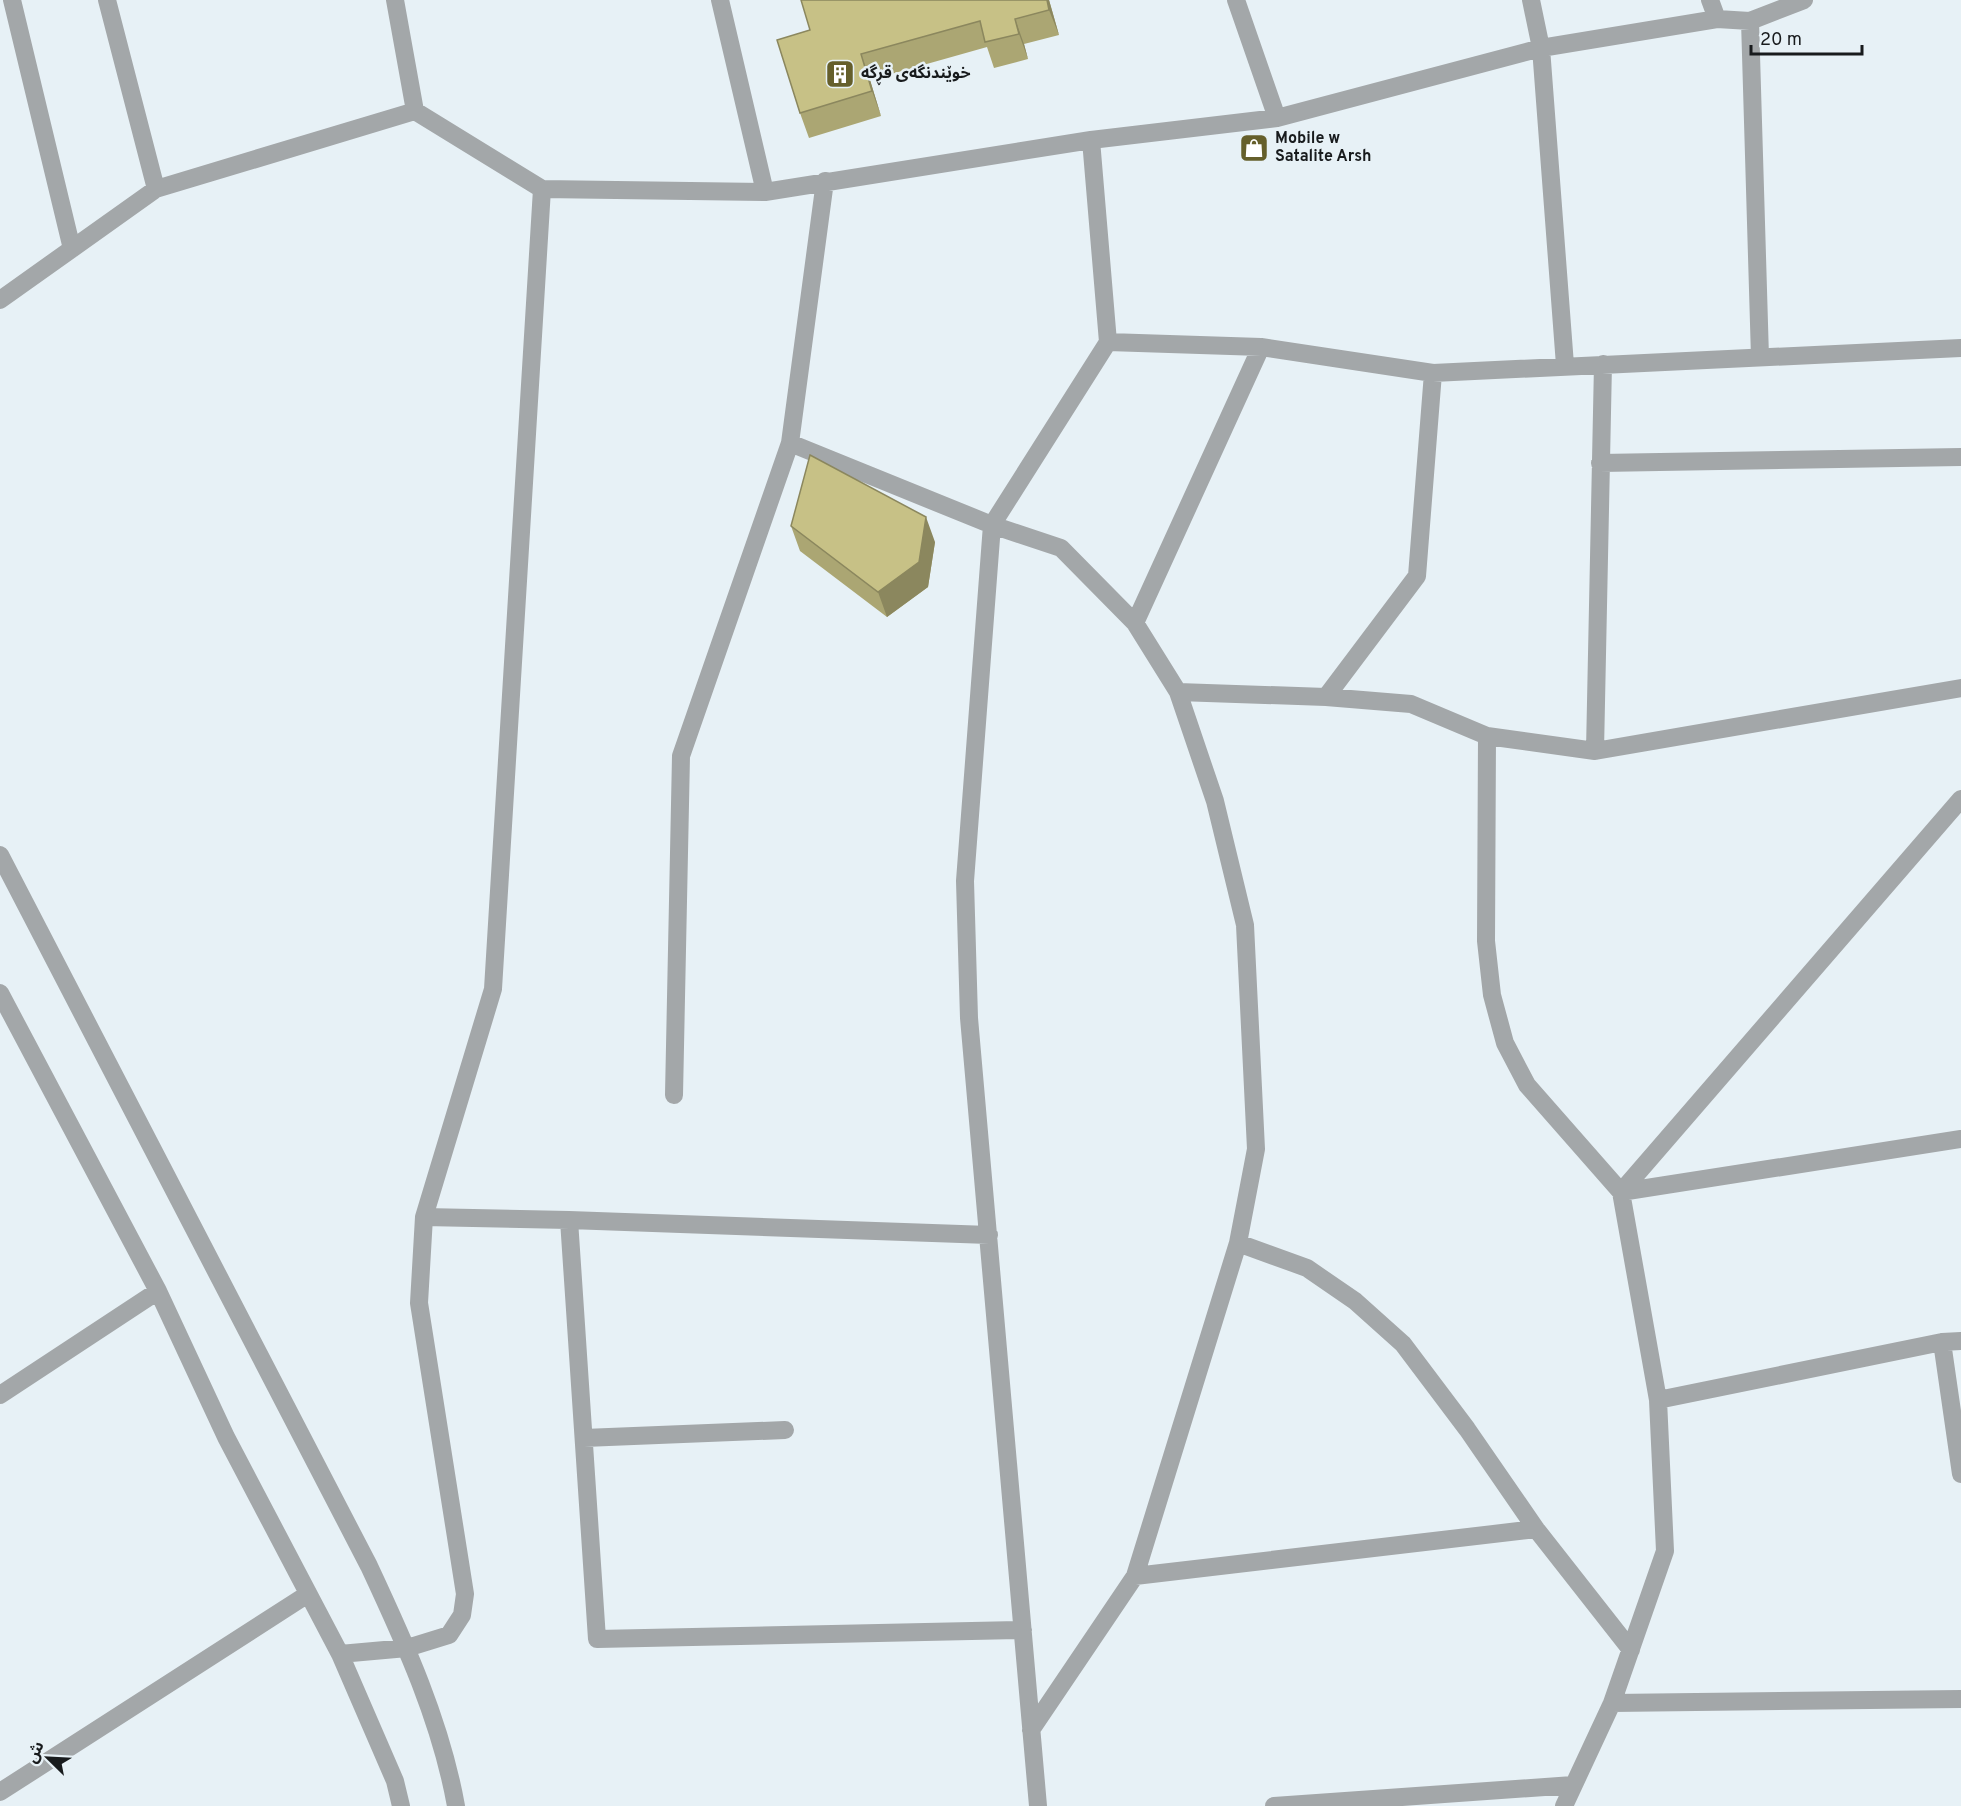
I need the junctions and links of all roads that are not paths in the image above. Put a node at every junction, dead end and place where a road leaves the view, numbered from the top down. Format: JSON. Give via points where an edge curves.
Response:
{"nodes":[{"id":1,"x":12,"y":0,"type":"edge"},
{"id":2,"x":107,"y":0,"type":"edge"},
{"id":3,"x":395,"y":0,"type":"edge"},
{"id":4,"x":720,"y":0,"type":"edge"},
{"id":5,"x":1236,"y":0,"type":"edge"},
{"id":6,"x":1531,"y":0,"type":"edge"},
{"id":7,"x":1710,"y":0,"type":"edge"},
{"id":8,"x":1804,"y":0,"type":"edge"},
{"id":9,"x":1717,"y":19,"type":"junction"},
{"id":10,"x":1750,"y":21,"type":"junction"},
{"id":11,"x":1541,"y":48,"type":"junction"},
{"id":12,"x":415,"y":111,"type":"junction"},
{"id":13,"x":1277,"y":118,"type":"junction"},
{"id":14,"x":1091,"y":140,"type":"junction"},
{"id":15,"x":825,"y":181,"type":"junction"},
{"id":16,"x":156,"y":189,"type":"junction"},
{"id":17,"x":542,"y":189,"type":"junction"},
{"id":18,"x":765,"y":192,"type":"junction"},
{"id":19,"x":72,"y":249,"type":"junction"},
{"id":20,"x":0,"y":300,"type":"edge"},
{"id":21,"x":1107,"y":342,"type":"junction"},
{"id":22,"x":1262,"y":348,"type":"junction"},
{"id":23,"x":1961,"y":348,"type":"edge"},
{"id":24,"x":1760,"y":357,"type":"junction"},
{"id":25,"x":1603,"y":364,"type":"junction"},
{"id":26,"x":1565,"y":365,"type":"junction"},
{"id":27,"x":1433,"y":373,"type":"junction"},
{"id":28,"x":790,"y":443,"type":"junction"},
{"id":29,"x":1961,"y":457,"type":"edge"},
{"id":30,"x":1600,"y":463,"type":"junction"},
{"id":31,"x":992,"y":525,"type":"junction"},
{"id":32,"x":1135,"y":622,"type":"junction"},
{"id":33,"x":1961,"y":688,"type":"edge"},
{"id":34,"x":1178,"y":692,"type":"junction"},
{"id":35,"x":1326,"y":697,"type":"junction"},
{"id":36,"x":1487,"y":736,"type":"junction"},
{"id":37,"x":1595,"y":751,"type":"junction"},
{"id":38,"x":1961,"y":799,"type":"edge"},
{"id":39,"x":0,"y":855,"type":"edge"},
{"id":40,"x":0,"y":993,"type":"edge"},
{"id":41,"x":674,"y":1095,"type":"dead end"},
{"id":42,"x":1961,"y":1139,"type":"edge"},
{"id":43,"x":1621,"y":1192,"type":"junction"},
{"id":44,"x":424,"y":1217,"type":"junction"},
{"id":45,"x":569,"y":1220,"type":"junction"},
{"id":46,"x":989,"y":1235,"type":"junction"},
{"id":47,"x":1238,"y":1243,"type":"junction"},
{"id":48,"x":158,"y":1291,"type":"junction"},
{"id":49,"x":1961,"y":1341,"type":"edge"},
{"id":50,"x":1942,"y":1342,"type":"junction"},
{"id":51,"x":0,"y":1395,"type":"edge"},
{"id":52,"x":1658,"y":1400,"type":"junction"},
{"id":53,"x":785,"y":1430,"type":"dead end"},
{"id":54,"x":584,"y":1438,"type":"junction"},
{"id":55,"x":1961,"y":1474,"type":"edge"},
{"id":56,"x":1536,"y":1528,"type":"junction"},
{"id":57,"x":1135,"y":1576,"type":"junction"},
{"id":58,"x":308,"y":1594,"type":"junction"},
{"id":59,"x":1023,"y":1630,"type":"junction"},
{"id":60,"x":407,"y":1648,"type":"junction"},
{"id":61,"x":1631,"y":1650,"type":"junction"},
{"id":62,"x":340,"y":1654,"type":"junction"},
{"id":63,"x":1961,"y":1699,"type":"edge"},
{"id":64,"x":1612,"y":1702,"type":"junction"},
{"id":65,"x":1031,"y":1730,"type":"junction"},
{"id":66,"x":1573,"y":1785,"type":"junction"},
{"id":67,"x":0,"y":1792,"type":"edge"},
{"id":68,"x":401,"y":1806,"type":"edge"},
{"id":69,"x":456,"y":1806,"type":"edge"},
{"id":70,"x":1038,"y":1806,"type":"edge"},
{"id":71,"x":1274,"y":1806,"type":"edge"},
{"id":72,"x":1564,"y":1806,"type":"edge"}],
"edges":[{"from":1,"to":19,"type":"street"},
{"from":2,"to":16,"type":"street"},
{"from":3,"to":12,"type":"street"},
{"from":4,"to":18,"type":"street"},
{"from":5,"to":13,"type":"street"},
{"from":6,"to":11,"type":"street"},
{"from":7,"to":9,"type":"street"},
{"from":8,"to":10,"type":"street"},
{"from":9,"to":10,"type":"street"},
{"from":9,"to":11,"type":"street"},
{"from":10,"to":24,"type":"street"},
{"from":11,"to":13,"type":"street"},
{"from":11,"to":26,"type":"street"},
{"from":12,"to":16,"type":"street"},
{"from":12,"to":17,"type":"street"},
{"from":13,"to":14,"type":"street"},
{"from":14,"to":15,"type":"street"},
{"from":14,"to":21,"type":"street"},
{"from":15,"to":18,"type":"street"},
{"from":15,"to":28,"type":"street"},
{"from":16,"to":19,"type":"street"},
{"from":17,"to":18,"type":"street"},
{"from":17,"to":44,"type":"street","via":[[493,989]]},
{"from":19,"to":20,"type":"street"},
{"from":21,"to":22,"type":"street"},
{"from":21,"to":31,"type":"street"},
{"from":22,"to":27,"type":"street"},
{"from":22,"to":32,"type":"street"},
{"from":23,"to":24,"type":"street"},
{"from":24,"to":25,"type":"street"},
{"from":25,"to":26,"type":"street"},
{"from":25,"to":30,"type":"street"},
{"from":26,"to":27,"type":"street"},
{"from":27,"to":35,"type":"street","via":[[1416,576]]},
{"from":28,"to":31,"type":"street"},
{"from":28,"to":41,"type":"street","via":[[681,756]]},
{"from":29,"to":30,"type":"street"},
{"from":30,"to":37,"type":"street"},
{"from":31,"to":32,"type":"street","via":[[1061,548]]},
{"from":31,"to":46,"type":"street","via":[[965,881],[969,1018]]},
{"from":32,"to":34,"type":"street"},
{"from":33,"to":37,"type":"street"},
{"from":34,"to":35,"type":"street"},
{"from":34,"to":47,"type":"street","via":[[1215,801],[1245,925],[1256,1149]]},
{"from":35,"to":36,"type":"street","via":[[1411,704]]},
{"from":36,"to":37,"type":"street"},
{"from":36,"to":43,"type":"street","via":[[1486,941],[1492,995],[1505,1042],[1527,1085]]},
{"from":38,"to":43,"type":"street"},
{"from":39,"to":60,"type":"street","via":[[369,1566]]},
{"from":40,"to":48,"type":"street"},
{"from":42,"to":43,"type":"street"},
{"from":43,"to":52,"type":"street"},
{"from":44,"to":45,"type":"street"},
{"from":44,"to":60,"type":"street","via":[[419,1303],[465,1594],[462,1615],[450,1635]]},
{"from":45,"to":46,"type":"street"},
{"from":45,"to":54,"type":"street"},
{"from":46,"to":59,"type":"street"},
{"from":47,"to":56,"type":"street","via":[[1307,1268],[1355,1301],[1403,1344]]},
{"from":47,"to":57,"type":"street"},
{"from":48,"to":51,"type":"street"},
{"from":48,"to":58,"type":"street","via":[[226,1437]]},
{"from":49,"to":50,"type":"street"},
{"from":50,"to":52,"type":"street"},
{"from":50,"to":55,"type":"street"},
{"from":52,"to":61,"type":"street","via":[[1665,1551]]},
{"from":53,"to":54,"type":"street"},
{"from":54,"to":59,"type":"street","via":[[597,1640]]},
{"from":56,"to":57,"type":"street"},
{"from":56,"to":61,"type":"street"},
{"from":57,"to":65,"type":"street"},
{"from":58,"to":62,"type":"street"},
{"from":58,"to":67,"type":"street"},
{"from":59,"to":65,"type":"street"},
{"from":60,"to":62,"type":"street"},
{"from":60,"to":69,"type":"street","via":[[448,1763]]},
{"from":61,"to":64,"type":"street"},
{"from":62,"to":68,"type":"street","via":[[395,1781]]},
{"from":63,"to":64,"type":"street"},
{"from":64,"to":66,"type":"street"},
{"from":65,"to":70,"type":"street"},
{"from":66,"to":71,"type":"street"},
{"from":66,"to":72,"type":"street"}]}
